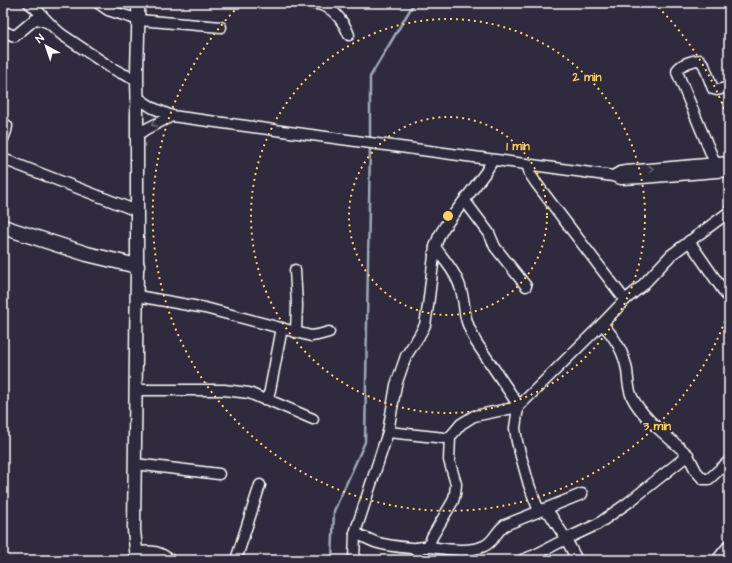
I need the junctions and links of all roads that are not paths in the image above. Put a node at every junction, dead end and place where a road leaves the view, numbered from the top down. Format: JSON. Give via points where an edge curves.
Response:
{"nodes":[{"id":1,"x":29,"y":3,"type":"edge"},
{"id":2,"x":98,"y":3,"type":"edge"},
{"id":3,"x":138,"y":3,"type":"edge"},
{"id":4,"x":312,"y":3,"type":"edge"},
{"id":5,"x":139,"y":20,"type":"junction"},
{"id":6,"x":49,"y":23,"type":"junction"},
{"id":7,"x":221,"y":27,"type":"dead end"},
{"id":8,"x":3,"y":31,"type":"edge"},
{"id":9,"x":350,"y":35,"type":"dead end"},
{"id":10,"x":137,"y":80,"type":"junction"},
{"id":11,"x":729,"y":86,"type":"edge"},
{"id":12,"x":138,"y":98,"type":"junction"},
{"id":13,"x":172,"y":116,"type":"junction"},
{"id":14,"x":3,"y":122,"type":"edge"},
{"id":15,"x":137,"y":135,"type":"junction"},
{"id":16,"x":3,"y":139,"type":"edge"},
{"id":17,"x":3,"y":159,"type":"edge"},
{"id":18,"x":493,"y":160,"type":"junction"},
{"id":19,"x":729,"y":162,"type":"edge"},
{"id":20,"x":526,"y":164,"type":"junction"},
{"id":21,"x":715,"y":164,"type":"junction"},
{"id":22,"x":729,"y":171,"type":"edge"},
{"id":23,"x":613,"y":176,"type":"junction"},
{"id":24,"x":465,"y":201,"type":"junction"},
{"id":25,"x":137,"y":212,"type":"junction"},
{"id":26,"x":729,"y":212,"type":"edge"},
{"id":27,"x":3,"y":228,"type":"edge"},
{"id":28,"x":689,"y":241,"type":"junction"},
{"id":29,"x":435,"y":247,"type":"junction"},
{"id":30,"x":137,"y":266,"type":"junction"},
{"id":31,"x":295,"y":270,"type":"dead end"},
{"id":32,"x":526,"y":286,"type":"dead end"},
{"id":33,"x":137,"y":296,"type":"junction"},
{"id":34,"x":727,"y":296,"type":"dead end"},
{"id":35,"x":625,"y":300,"type":"junction"},
{"id":36,"x":602,"y":324,"type":"junction"},
{"id":37,"x":282,"y":328,"type":"junction"},
{"id":38,"x":296,"y":332,"type":"junction"},
{"id":39,"x":330,"y":332,"type":"dead end"},
{"id":40,"x":136,"y":390,"type":"junction"},
{"id":41,"x":266,"y":399,"type":"junction"},
{"id":42,"x":518,"y":407,"type":"junction"},
{"id":43,"x":313,"y":419,"type":"dead end"},
{"id":44,"x":388,"y":432,"type":"junction"},
{"id":45,"x":450,"y":438,"type":"junction"},
{"id":46,"x":688,"y":455,"type":"junction"},
{"id":47,"x":729,"y":461,"type":"edge"},
{"id":48,"x":135,"y":464,"type":"junction"},
{"id":49,"x":219,"y":474,"type":"dead end"},
{"id":50,"x":260,"y":485,"type":"dead end"},
{"id":51,"x":582,"y":494,"type":"dead end"},
{"id":52,"x":541,"y":510,"type":"junction"},
{"id":53,"x":356,"y":533,"type":"junction"},
{"id":54,"x":566,"y":539,"type":"junction"},
{"id":55,"x":729,"y":545,"type":"edge"},
{"id":56,"x":428,"y":547,"type":"junction"},
{"id":57,"x":417,"y":548,"type":"junction"},
{"id":58,"x":137,"y":556,"type":"edge"},
{"id":59,"x":170,"y":560,"type":"edge"},
{"id":60,"x":236,"y":560,"type":"edge"},
{"id":61,"x":354,"y":560,"type":"edge"},
{"id":62,"x":418,"y":560,"type":"edge"},
{"id":63,"x":522,"y":560,"type":"edge"},
{"id":64,"x":577,"y":560,"type":"edge"},
{"id":65,"x":717,"y":560,"type":"edge"}],
"edges":[{"from":1,"to":6,"type":"street"},
{"from":2,"to":5,"type":"street","via":[[108,10]]},
{"from":3,"to":5,"type":"street"},
{"from":4,"to":9,"type":"street","via":[[330,9]]},
{"from":5,"to":7,"type":"street"},
{"from":5,"to":10,"type":"street"},
{"from":6,"to":8,"type":"street","via":[[34,20],[15,36]]},
{"from":6,"to":10,"type":"street","via":[[110,67]]},
{"from":10,"to":12,"type":"street"},
{"from":11,"to":21,"type":"street","via":[[713,89],[700,60],[680,66],[677,72]]},
{"from":12,"to":13,"type":"street"},
{"from":12,"to":15,"type":"street"},
{"from":13,"to":15,"type":"street","one_way":true},
{"from":13,"to":18,"type":"street"},
{"from":14,"to":16,"type":"street","via":[[7,126]]},
{"from":15,"to":25,"type":"street"},
{"from":17,"to":25,"type":"street"},
{"from":18,"to":20,"type":"street"},
{"from":18,"to":24,"type":"street"},
{"from":19,"to":21,"type":"street"},
{"from":20,"to":23,"type":"street"},
{"from":20,"to":35,"type":"street","via":[[536,183]]},
{"from":23,"to":21,"type":"street","one_way":true,"via":[[626,171]]},
{"from":22,"to":23,"type":"street","via":[[621,179]]},
{"from":24,"to":29,"type":"street","via":[[442,231]]},
{"from":24,"to":32,"type":"street","via":[[490,233],[495,247]]},
{"from":25,"to":30,"type":"street"},
{"from":26,"to":28,"type":"street"},
{"from":27,"to":30,"type":"main road","via":[[87,254]]},
{"from":28,"to":34,"type":"street"},
{"from":28,"to":35,"type":"street","via":[[665,260],[642,286]]},
{"from":29,"to":42,"type":"street","via":[[458,283],[467,320],[476,342],[516,400]]},
{"from":29,"to":44,"type":"street","via":[[425,324],[406,356],[398,379]]},
{"from":30,"to":33,"type":"street"},
{"from":31,"to":38,"type":"street","via":[[298,305]]},
{"from":33,"to":37,"type":"street","via":[[205,308]]},
{"from":33,"to":40,"type":"street"},
{"from":35,"to":36,"type":"street"},
{"from":36,"to":42,"type":"street"},
{"from":36,"to":46,"type":"street","via":[[618,345],[626,367],[631,396],[637,406]]},
{"from":37,"to":38,"type":"street"},
{"from":37,"to":41,"type":"street"},
{"from":38,"to":39,"type":"street","via":[[311,336]]},
{"from":40,"to":41,"type":"street","via":[[224,390],[249,393]]},
{"from":40,"to":48,"type":"street"},
{"from":41,"to":43,"type":"street"},
{"from":42,"to":45,"type":"street","via":[[474,416],[461,424]]},
{"from":42,"to":52,"type":"street","via":[[516,442],[529,484]]},
{"from":44,"to":45,"type":"street"},
{"from":44,"to":53,"type":"street"},
{"from":45,"to":56,"type":"street","via":[[449,460],[456,484],[455,494]]},
{"from":46,"to":47,"type":"street","via":[[703,479],[709,478]]},
{"from":46,"to":54,"type":"street","via":[[598,524]]},
{"from":48,"to":49,"type":"street"},
{"from":48,"to":58,"type":"street","via":[[134,530]]},
{"from":50,"to":60,"type":"street"},
{"from":51,"to":52,"type":"street"},
{"from":52,"to":54,"type":"street","via":[[550,514]]},
{"from":52,"to":56,"type":"street","via":[[506,525],[490,543],[479,548],[453,550]]},
{"from":53,"to":57,"type":"street","via":[[391,546]]},
{"from":53,"to":61,"type":"street"},
{"from":54,"to":63,"type":"street"},
{"from":54,"to":64,"type":"street"},
{"from":55,"to":65,"type":"street"},
{"from":56,"to":57,"type":"street"},
{"from":57,"to":62,"type":"street"},
{"from":58,"to":59,"type":"street","via":[[154,551]]}]}
